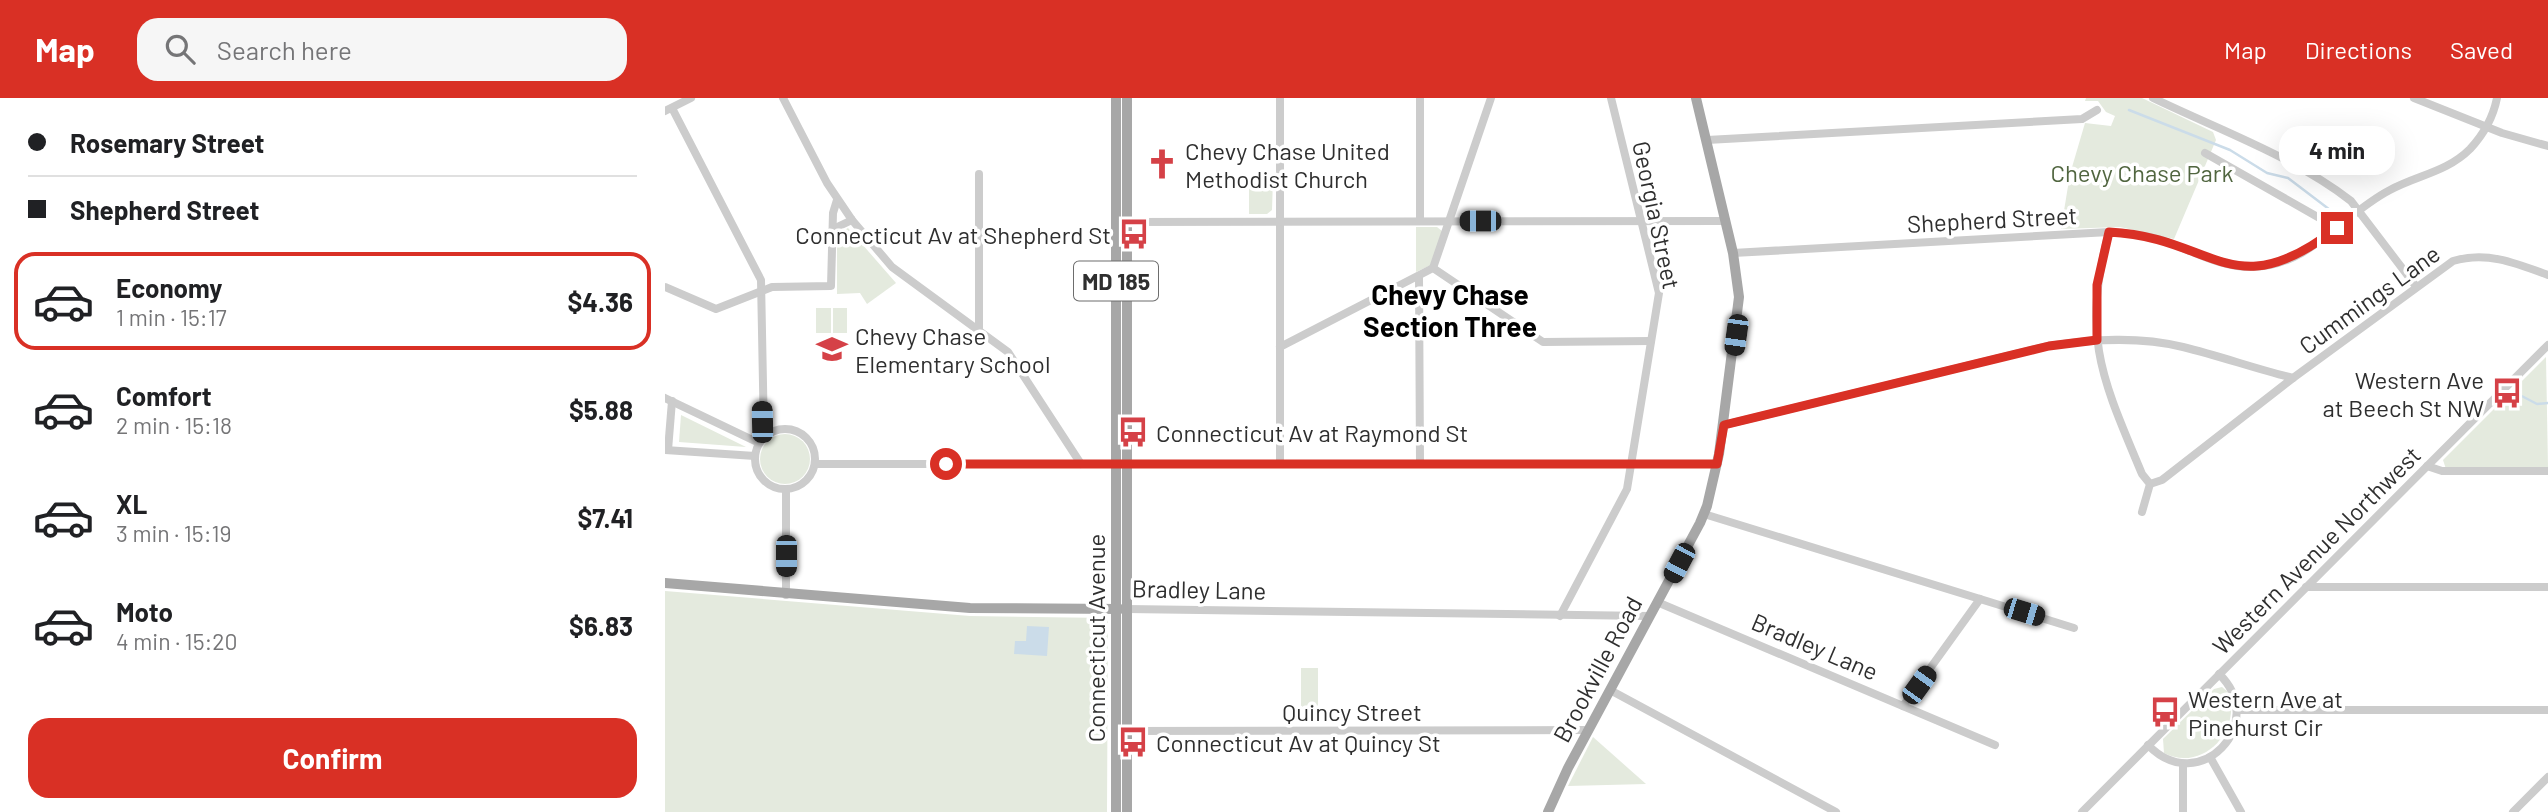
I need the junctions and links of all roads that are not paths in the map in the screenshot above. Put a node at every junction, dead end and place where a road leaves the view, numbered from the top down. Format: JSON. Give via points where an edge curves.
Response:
{"nodes":[{"id":1,"x":691,"y":98,"type":"edge"},
{"id":2,"x":783,"y":98,"type":"edge"},
{"id":3,"x":1116,"y":98,"type":"edge"},
{"id":4,"x":1128,"y":98,"type":"edge"},
{"id":5,"x":1280,"y":98,"type":"edge"},
{"id":6,"x":1420,"y":98,"type":"edge"},
{"id":7,"x":1491,"y":98,"type":"edge"},
{"id":8,"x":1611,"y":98,"type":"edge"},
{"id":9,"x":1696,"y":98,"type":"edge"},
{"id":10,"x":2153,"y":98,"type":"edge"},
{"id":11,"x":2414,"y":98,"type":"edge"},
{"id":12,"x":2497,"y":98,"type":"edge"},
{"id":13,"x":668,"y":110,"type":"edge"},
{"id":14,"x":2097,"y":110,"type":"dead end"},
{"id":15,"x":2487,"y":126,"type":"junction"},
{"id":16,"x":1707,"y":140,"type":"junction"},
{"id":17,"x":2548,"y":146,"type":"edge"},
{"id":18,"x":2205,"y":153,"type":"dead end"},
{"id":19,"x":979,"y":174,"type":"dead end"},
{"id":20,"x":837,"y":200,"type":"junction"},
{"id":21,"x":2359,"y":212,"type":"junction"},
{"id":22,"x":852,"y":220,"type":"junction"},
{"id":23,"x":1420,"y":220,"type":"junction"},
{"id":24,"x":1449,"y":220,"type":"junction"},
{"id":25,"x":1641,"y":220,"type":"junction"},
{"id":26,"x":1280,"y":221,"type":"junction"},
{"id":27,"x":1726,"y":221,"type":"junction"},
{"id":28,"x":1116,"y":222,"type":"junction"},
{"id":29,"x":1128,"y":222,"type":"junction"},
{"id":30,"x":2337,"y":228,"type":"junction"},
{"id":31,"x":833,"y":229,"type":"junction"},
{"id":32,"x":2109,"y":232,"type":"junction"},
{"id":33,"x":1733,"y":253,"type":"junction"},
{"id":34,"x":1433,"y":268,"type":"junction"},
{"id":35,"x":2548,"y":275,"type":"edge"},
{"id":36,"x":1419,"y":277,"type":"junction"},
{"id":37,"x":2416,"y":285,"type":"junction"},
{"id":38,"x":665,"y":287,"type":"edge"},
{"id":39,"x":761,"y":290,"type":"junction"},
{"id":40,"x":979,"y":329,"type":"junction"},
{"id":41,"x":2097,"y":340,"type":"junction"},
{"id":42,"x":1651,"y":341,"type":"junction"},
{"id":43,"x":2547,"y":346,"type":"edge"},
{"id":44,"x":1280,"y":347,"type":"junction"},
{"id":45,"x":2293,"y":378,"type":"junction"},
{"id":46,"x":668,"y":399,"type":"edge"},
{"id":47,"x":1724,"y":425,"type":"junction"},
{"id":48,"x":762,"y":440,"type":"junction"},
{"id":49,"x":666,"y":450,"type":"edge"},
{"id":50,"x":755,"y":457,"type":"junction"},
{"id":51,"x":1116,"y":463,"type":"junction"},
{"id":52,"x":1128,"y":463,"type":"junction"},
{"id":53,"x":1420,"y":463,"type":"junction"},
{"id":54,"x":1632,"y":463,"type":"junction"},
{"id":55,"x":815,"y":464,"type":"junction"},
{"id":56,"x":1081,"y":464,"type":"junction"},
{"id":57,"x":1280,"y":464,"type":"junction"},
{"id":58,"x":1717,"y":464,"type":"junction"},
{"id":59,"x":2427,"y":466,"type":"junction"},
{"id":60,"x":2548,"y":471,"type":"edge"},
{"id":61,"x":2150,"y":484,"type":"junction"},
{"id":62,"x":786,"y":489,"type":"junction"},
{"id":63,"x":2142,"y":512,"type":"dead end"},
{"id":64,"x":1704,"y":514,"type":"junction"},
{"id":65,"x":665,"y":583,"type":"edge"},
{"id":66,"x":2306,"y":587,"type":"junction"},
{"id":67,"x":2548,"y":587,"type":"edge"},
{"id":68,"x":786,"y":595,"type":"junction"},
{"id":69,"x":1980,"y":598,"type":"junction"},
{"id":70,"x":1657,"y":603,"type":"junction"},
{"id":71,"x":1116,"y":609,"type":"junction"},
{"id":72,"x":1128,"y":609,"type":"junction"},
{"id":73,"x":1560,"y":616,"type":"junction"},
{"id":74,"x":1650,"y":616,"type":"junction"},
{"id":75,"x":2074,"y":628,"type":"dead end"},
{"id":76,"x":2219,"y":674,"type":"junction"},
{"id":77,"x":1610,"y":690,"type":"junction"},
{"id":78,"x":1903,"y":706,"type":"junction"},
{"id":79,"x":2238,"y":710,"type":"junction"},
{"id":80,"x":2548,"y":710,"type":"edge"},
{"id":81,"x":1588,"y":730,"type":"junction"},
{"id":82,"x":1116,"y":731,"type":"junction"},
{"id":83,"x":1127,"y":731,"type":"junction"},
{"id":84,"x":1995,"y":745,"type":"dead end"},
{"id":85,"x":2148,"y":745,"type":"junction"},
{"id":86,"x":2210,"y":757,"type":"junction"},
{"id":87,"x":2183,"y":764,"type":"junction"},
{"id":88,"x":2548,"y":777,"type":"edge"},
{"id":89,"x":1116,"y":812,"type":"edge"},
{"id":90,"x":1127,"y":812,"type":"edge"},
{"id":91,"x":1548,"y":812,"type":"edge"},
{"id":92,"x":1836,"y":812,"type":"edge"},
{"id":93,"x":2082,"y":812,"type":"edge"},
{"id":94,"x":2183,"y":812,"type":"edge"},
{"id":95,"x":2241,"y":812,"type":"edge"},
{"id":96,"x":2512,"y":812,"type":"edge"}],
"edges":[{"from":1,"to":13,"type":"street"},
{"from":2,"to":20,"type":"street"},
{"from":3,"to":28,"type":"main road","name":"Connecticut Avenue","number":"MD 185"},
{"from":4,"to":29,"type":"main road","name":"Connecticut Avenue","number":"MD 185"},
{"from":5,"to":26,"type":"street"},
{"from":6,"to":23,"type":"street"},
{"from":7,"to":24,"type":"street"},
{"from":8,"to":25,"type":"street","name":"Georgia Street"},
{"from":9,"to":16,"type":"main road","name":"Brookville Road"},
{"from":10,"to":21,"type":"street","via":[[2309,174]]},
{"from":11,"to":15,"type":"street"},
{"from":12,"to":15,"type":"street","name":"Shepherd Street"},
{"from":13,"to":39,"type":"street","via":[[761,280]]},
{"from":14,"to":16,"type":"street","via":[[2082,119]]},
{"from":15,"to":17,"type":"street"},
{"from":15,"to":21,"type":"street","name":"Shepherd Street","via":[[2451,165],[2391,190]]},
{"from":16,"to":27,"type":"main road","name":"Brookville Road"},
{"from":18,"to":30,"type":"street"},
{"from":19,"to":40,"type":"street"},
{"from":20,"to":22,"type":"street"},
{"from":20,"to":31,"type":"street"},
{"from":21,"to":30,"type":"street","name":"Shepherd Street"},
{"from":21,"to":37,"type":"street"},
{"from":22,"to":31,"type":"street"},
{"from":22,"to":40,"type":"street","via":[[892,267]]},
{"from":23,"to":24,"type":"street"},
{"from":23,"to":26,"type":"street"},
{"from":24,"to":25,"type":"street"},
{"from":24,"to":34,"type":"street"},
{"from":25,"to":27,"type":"street"},
{"from":25,"to":42,"type":"street","name":"Georgia Street","via":[[1659,293]]},
{"from":26,"to":29,"type":"street"},
{"from":26,"to":44,"type":"street"},
{"from":27,"to":33,"type":"main road","name":"Brookville Road"},
{"from":28,"to":29,"type":"street"},
{"from":28,"to":51,"type":"main road","name":"Connecticut Avenue","number":"MD 185"},
{"from":29,"to":52,"type":"main road","name":"Connecticut Avenue","number":"MD 185"},
{"from":30,"to":32,"type":"street","name":"Shepherd Street","via":[[2294,258],[2249,268],[2160,239]]},
{"from":31,"to":39,"type":"street","via":[[831,286]]},
{"from":32,"to":33,"type":"street","name":"Shepherd Street"},
{"from":32,"to":41,"type":"street","via":[[2097,285]]},
{"from":33,"to":47,"type":"main road","name":"Brookville Road","via":[[1739,312]]},
{"from":34,"to":36,"type":"street"},
{"from":34,"to":42,"type":"street","via":[[1543,342]]},
{"from":35,"to":37,"type":"street","name":"Cummings Lane","via":[[2507,260],[2477,256],[2452,261]]},
{"from":36,"to":44,"type":"street"},
{"from":36,"to":53,"type":"street"},
{"from":37,"to":45,"type":"street","name":"Cummings Lane"},
{"from":38,"to":39,"type":"street","via":[[716,309]]},
{"from":39,"to":48,"type":"street"},
{"from":40,"to":56,"type":"street","via":[[1013,359]]},
{"from":41,"to":45,"type":"street","name":"Cummings Lane","via":[[2183,347]]},
{"from":41,"to":47,"type":"street","name":"Cummings Lane","via":[[2049,346]]},
{"from":41,"to":61,"type":"street","via":[[2107,391]]},
{"from":42,"to":54,"type":"street","name":"Georgia Street"},
{"from":43,"to":59,"type":"street","name":"Western Avenue Northwest"},
{"from":44,"to":57,"type":"street"},
{"from":45,"to":61,"type":"street","via":[[2162,480]]},
{"from":46,"to":48,"type":"street"},
{"from":46,"to":49,"type":"street"},
{"from":47,"to":58,"type":"main road","name":"Brookville Road"},
{"from":48,"to":50,"type":"street"},
{"from":48,"to":55,"type":"street","via":[[782,428],[800,432],[813,446]]},
{"from":49,"to":50,"type":"street"},
{"from":50,"to":62,"type":"street","via":[[760,476]]},
{"from":51,"to":52,"type":"street"},
{"from":51,"to":56,"type":"street"},
{"from":51,"to":71,"type":"main road","name":"Connecticut Avenue","number":"MD 185"},
{"from":52,"to":57,"type":"street"},
{"from":52,"to":72,"type":"main road","name":"Connecticut Avenue","number":"MD 185"},
{"from":53,"to":54,"type":"street"},
{"from":53,"to":57,"type":"street"},
{"from":54,"to":58,"type":"street"},
{"from":54,"to":73,"type":"street","name":"Georgia Street","via":[[1624,498]]},
{"from":55,"to":56,"type":"street"},
{"from":55,"to":62,"type":"street","via":[[805,482]]},
{"from":58,"to":64,"type":"main road","name":"Brookville Road"},
{"from":59,"to":60,"type":"street","via":[[2442,471]]},
{"from":59,"to":66,"type":"street","name":"Western Avenue Northwest"},
{"from":61,"to":63,"type":"street"},
{"from":62,"to":68,"type":"street"},
{"from":64,"to":69,"type":"street"},
{"from":64,"to":70,"type":"main road","name":"Brookville Road"},
{"from":65,"to":68,"type":"main road","name":"Bradley Lane"},
{"from":66,"to":67,"type":"street"},
{"from":66,"to":76,"type":"street","name":"Western Avenue Northwest"},
{"from":68,"to":71,"type":"main road","name":"Bradley Lane","via":[[970,608]]},
{"from":69,"to":75,"type":"street"},
{"from":69,"to":78,"type":"street"},
{"from":70,"to":74,"type":"main road","name":"Brookville Road"},
{"from":70,"to":78,"type":"street","name":"Bradley Lane"},
{"from":71,"to":72,"type":"main road","name":"Bradley Lane"},
{"from":71,"to":82,"type":"main road","name":"Connecticut Avenue","number":"MD 185"},
{"from":72,"to":73,"type":"street","name":"Bradley Lane"},
{"from":72,"to":83,"type":"main road","name":"Connecticut Avenue","number":"MD 185"},
{"from":73,"to":74,"type":"street","name":"Bradley Lane"},
{"from":74,"to":77,"type":"main road","name":"Brookville Road"},
{"from":76,"to":79,"type":"street","via":[[2232,688]]},
{"from":76,"to":85,"type":"street","name":"Western Avenue Northwest"},
{"from":77,"to":81,"type":"main road","name":"Brookville Road"},
{"from":77,"to":92,"type":"street"},
{"from":78,"to":84,"type":"street","name":"Bradley Lane"},
{"from":79,"to":80,"type":"street"},
{"from":79,"to":86,"type":"street","via":[[2230,736]]},
{"from":81,"to":83,"type":"street","name":"Quincy Street"},
{"from":81,"to":91,"type":"main road","name":"Brookville Road"},
{"from":82,"to":83,"type":"street","name":"Quincy Street"},
{"from":82,"to":89,"type":"main road","name":"Connecticut Avenue","number":"MD 185"},
{"from":83,"to":90,"type":"main road","name":"Connecticut Avenue","number":"MD 185"},
{"from":85,"to":87,"type":"street","via":[[2162,757]]},
{"from":85,"to":93,"type":"street","name":"Western Avenue Northwest"},
{"from":86,"to":87,"type":"street"},
{"from":86,"to":95,"type":"street"},
{"from":87,"to":94,"type":"street"},
{"from":88,"to":96,"type":"street"}]}
